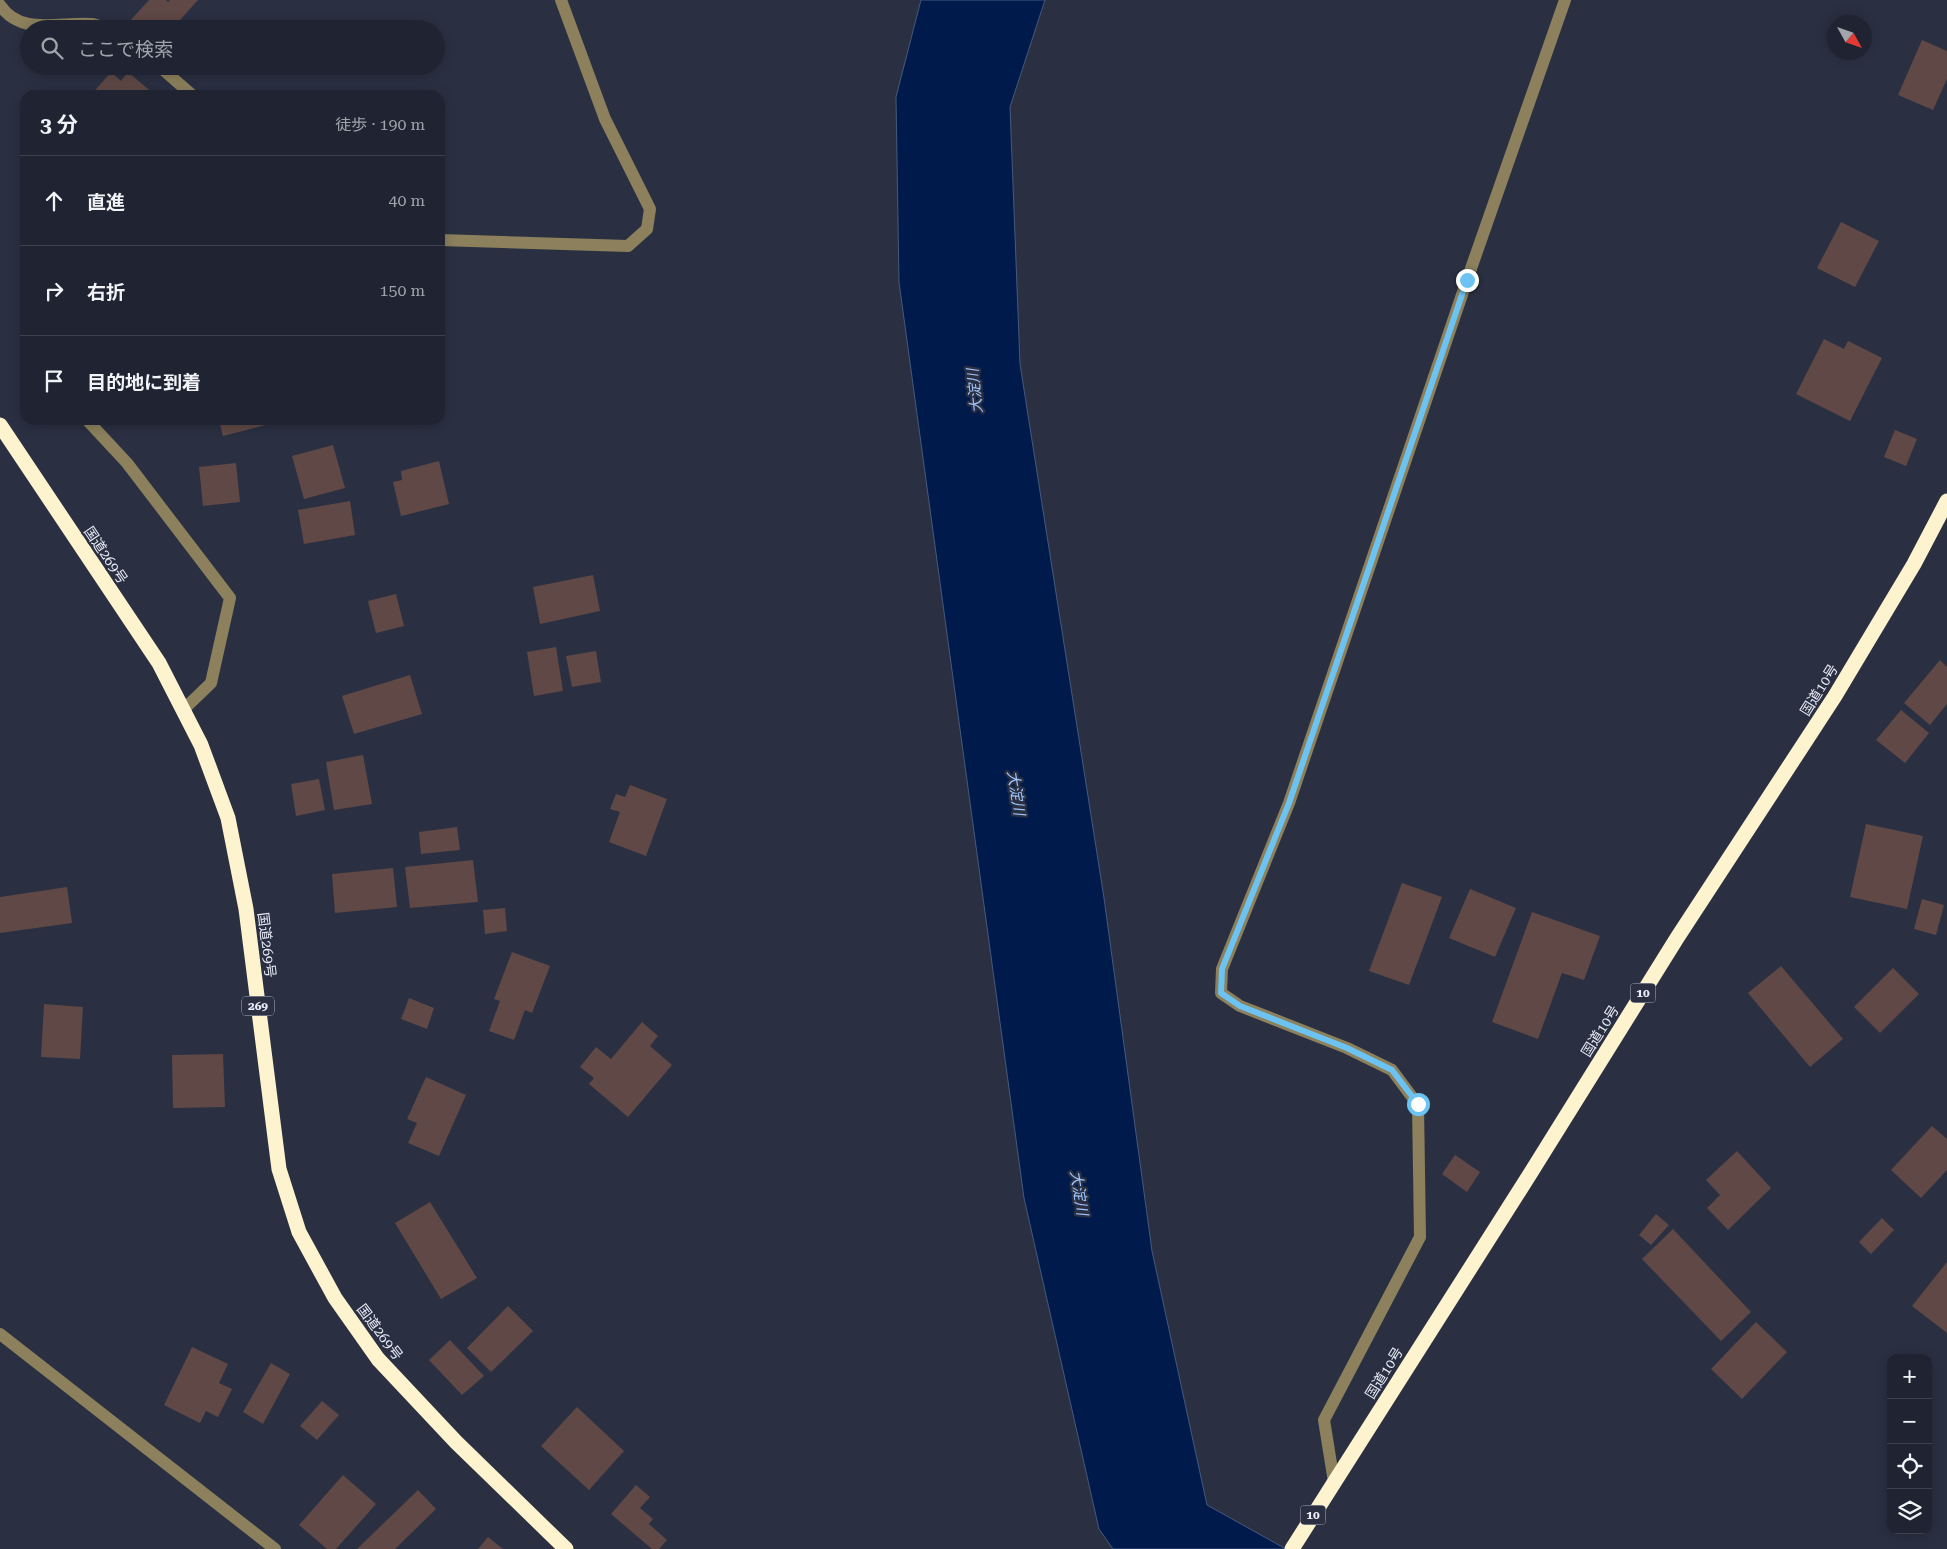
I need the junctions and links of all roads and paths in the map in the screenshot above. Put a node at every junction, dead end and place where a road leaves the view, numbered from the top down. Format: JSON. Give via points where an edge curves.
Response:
{"nodes":[{"id":1,"x":561,"y":0,"type":"edge"},
{"id":2,"x":1565,"y":0,"type":"edge"},
{"id":3,"x":0,"y":5,"type":"edge"},
{"id":4,"x":20,"y":20,"type":"edge"},
{"id":5,"x":169,"y":75,"type":"edge"},
{"id":6,"x":186,"y":90,"type":"edge"},
{"id":7,"x":445,"y":240,"type":"edge"},
{"id":8,"x":0,"y":425,"type":"edge"},
{"id":9,"x":92,"y":425,"type":"edge"},
{"id":10,"x":1947,"y":501,"type":"edge"},
{"id":11,"x":184,"y":710,"type":"junction"},
{"id":12,"x":0,"y":1334,"type":"edge"},
{"id":13,"x":1334,"y":1482,"type":"junction"},
{"id":14,"x":275,"y":1549,"type":"edge"},
{"id":15,"x":566,"y":1549,"type":"edge"},
{"id":16,"x":1292,"y":1549,"type":"edge"}],
"edges":[{"from":1,"to":7,"type":"street","via":[[605,119],[650,209],[647,229],[628,246]]},
{"from":2,"to":13,"type":"street","via":[[1289,803],[1222,969],[1221,993],[1240,1006],[1347,1048],[1392,1070],[1418,1104],[1420,1237],[1324,1420]]},
{"from":3,"to":4,"type":"street","via":[[5,13]]},
{"from":5,"to":6,"type":"street"},
{"from":8,"to":11,"type":"highway","name":"国道269号","number":"269","via":[[159,663]]},
{"from":9,"to":11,"type":"street","via":[[127,463],[230,598],[211,683]]},
{"from":10,"to":13,"type":"highway","name":"国道10号","number":"10","via":[[1914,564],[1835,696],[1677,938]]},
{"from":11,"to":15,"type":"highway","name":"国道269号","number":"269","via":[[228,818],[246,909],[279,1169],[299,1232],[334,1298],[378,1359],[456,1442]]},
{"from":12,"to":14,"type":"street"},
{"from":13,"to":16,"type":"highway","name":"国道10号","number":"10"}]}
